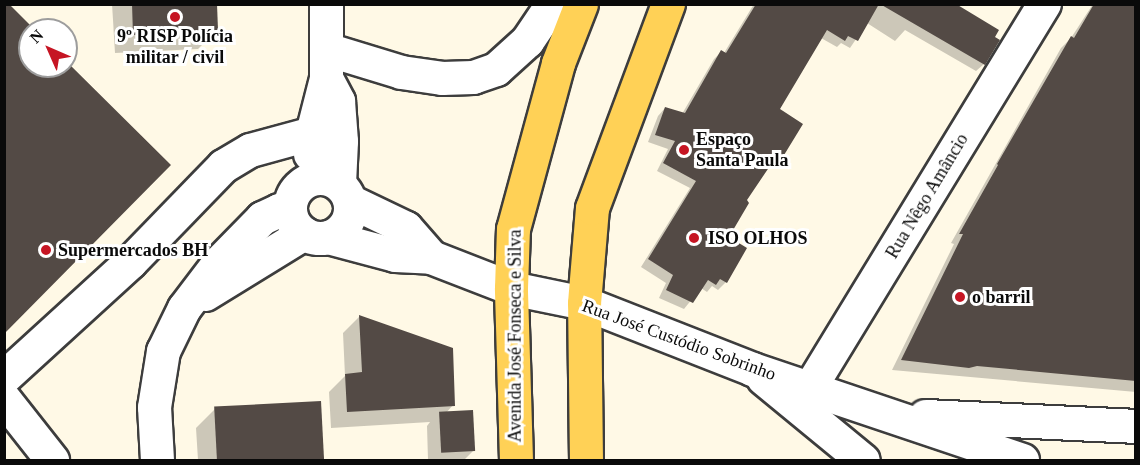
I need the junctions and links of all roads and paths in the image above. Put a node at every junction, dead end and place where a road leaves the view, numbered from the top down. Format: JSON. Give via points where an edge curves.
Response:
{"nodes":[{"id":1,"x":326,"y":4,"type":"edge"},
{"id":2,"x":552,"y":4,"type":"edge"},
{"id":3,"x":580,"y":4,"type":"edge"},
{"id":4,"x":668,"y":4,"type":"edge"},
{"id":5,"x":1044,"y":4,"type":"edge"},
{"id":6,"x":326,"y":63,"type":"junction"},
{"id":7,"x":312,"y":133,"type":"junction"},
{"id":8,"x":319,"y":203,"type":"junction"},
{"id":9,"x":511,"y":288,"type":"junction"},
{"id":10,"x":584,"y":303,"type":"junction"},
{"id":11,"x":752,"y":369,"type":"junction"},
{"id":12,"x":4,"y":377,"type":"edge"},
{"id":13,"x":810,"y":387,"type":"junction"},
{"id":14,"x":4,"y":399,"type":"edge"},
{"id":15,"x":884,"y":414,"type":"junction"},
{"id":16,"x":1136,"y":426,"type":"edge"},
{"id":17,"x":52,"y":460,"type":"edge"},
{"id":18,"x":157,"y":460,"type":"edge"},
{"id":19,"x":516,"y":460,"type":"edge"},
{"id":20,"x":586,"y":460,"type":"edge"},
{"id":21,"x":863,"y":460,"type":"edge"},
{"id":22,"x":1022,"y":460,"type":"edge"}],
"edges":[{"from":1,"to":6,"type":"street"},
{"from":2,"to":6,"type":"street","via":[[527,40],[496,69],[473,76],[442,78]]},
{"from":3,"to":9,"type":"main road","name":"Avenida José Fonseca e Silva","via":[[558,63],[513,229]]},
{"from":4,"to":10,"type":"main road","via":[[592,208]]},
{"from":5,"to":13,"type":"street","name":"Rua Nêgo Amâncio"},
{"from":6,"to":7,"type":"street"},
{"from":6,"to":8,"type":"street","via":[[338,101],[341,141]]},
{"from":7,"to":8,"type":"street"},
{"from":7,"to":12,"type":"street","via":[[250,150],[223,166],[130,262]]},
{"from":8,"to":9,"type":"street","name":"Rua José Custódio Sobrinho","via":[[406,228],[431,257]]},
{"from":8,"to":18,"type":"street","via":[[279,210],[262,218],[218,263],[183,308],[163,351],[154,407]]},
{"from":9,"to":10,"type":"street","name":"Rua José Custódio Sobrinho"},
{"from":9,"to":19,"type":"main road","name":"Avenida José Fonseca e Silva"},
{"from":10,"to":11,"type":"street","name":"Rua José Custódio Sobrinho"},
{"from":10,"to":20,"type":"main road"},
{"from":11,"to":13,"type":"street","name":"Rua José Custódio Sobrinho"},
{"from":11,"to":21,"type":"street"},
{"from":13,"to":15,"type":"street","name":"Rua José Custódio Sobrinho"},
{"from":14,"to":17,"type":"street"},
{"from":15,"to":16,"type":"street"},
{"from":15,"to":22,"type":"street","name":"Rua José Custódio Sobrinho"}]}
